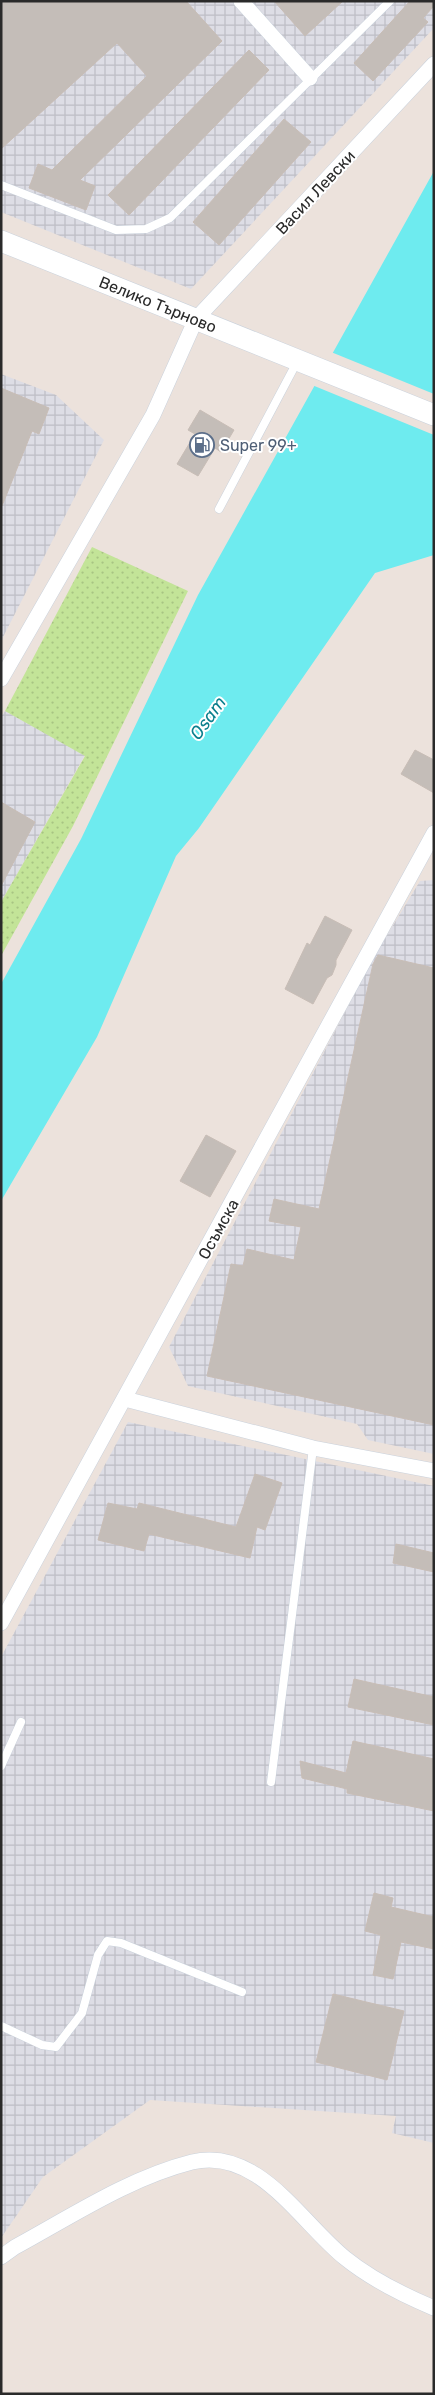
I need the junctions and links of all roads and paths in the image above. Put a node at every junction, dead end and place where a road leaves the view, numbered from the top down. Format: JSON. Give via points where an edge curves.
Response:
{"nodes":[{"id":1,"x":241,"y":1,"type":"edge"},
{"id":2,"x":390,"y":1,"type":"edge"},
{"id":3,"x":434,"y":64,"type":"edge"},
{"id":4,"x":310,"y":78,"type":"junction"},
{"id":5,"x":1,"y":186,"type":"edge"},
{"id":6,"x":1,"y":241,"type":"edge"},
{"id":7,"x":196,"y":319,"type":"junction"},
{"id":8,"x":306,"y":364,"type":"junction"},
{"id":9,"x":434,"y":415,"type":"edge"},
{"id":10,"x":219,"y":509,"type":"dead end"},
{"id":11,"x":1,"y":679,"type":"edge"},
{"id":12,"x":434,"y":833,"type":"edge"},
{"id":13,"x":125,"y":1399,"type":"junction"},
{"id":14,"x":313,"y":1448,"type":"junction"},
{"id":15,"x":434,"y":1471,"type":"edge"},
{"id":16,"x":1,"y":1624,"type":"edge"},
{"id":17,"x":21,"y":1722,"type":"dead end"},
{"id":18,"x":1,"y":1766,"type":"edge"},
{"id":19,"x":271,"y":1782,"type":"dead end"},
{"id":20,"x":242,"y":1992,"type":"dead end"},
{"id":21,"x":1,"y":2026,"type":"edge"},
{"id":22,"x":1,"y":2257,"type":"edge"},
{"id":23,"x":434,"y":2308,"type":"edge"}],
"edges":[{"from":1,"to":4,"type":"street"},
{"from":2,"to":4,"type":"lane"},
{"from":3,"to":7,"type":"street","name":"Васил Левски"},
{"from":4,"to":5,"type":"lane","via":[[170,218],[146,229],[116,230]]},
{"from":6,"to":7,"type":"street","name":"Велико Търново"},
{"from":7,"to":8,"type":"street","name":"Велико Търново"},
{"from":7,"to":11,"type":"street","name":"Васил Левски","via":[[152,415]]},
{"from":8,"to":9,"type":"street","name":"Велико Търново"},
{"from":8,"to":10,"type":"lane"},
{"from":12,"to":13,"type":"street","name":"Осъмска"},
{"from":13,"to":14,"type":"street"},
{"from":13,"to":16,"type":"street","name":"Осъмска"},
{"from":14,"to":15,"type":"street"},
{"from":14,"to":19,"type":"lane"},
{"from":17,"to":18,"type":"lane"},
{"from":20,"to":21,"type":"lane","via":[[121,1942],[107,1941],[98,1955],[82,2013],[56,2048],[42,2046]]},
{"from":22,"to":23,"type":"street","via":[[128,2186],[193,2162],[218,2160],[244,2167],[268,2183],[346,2258],[406,2297]]}]}
